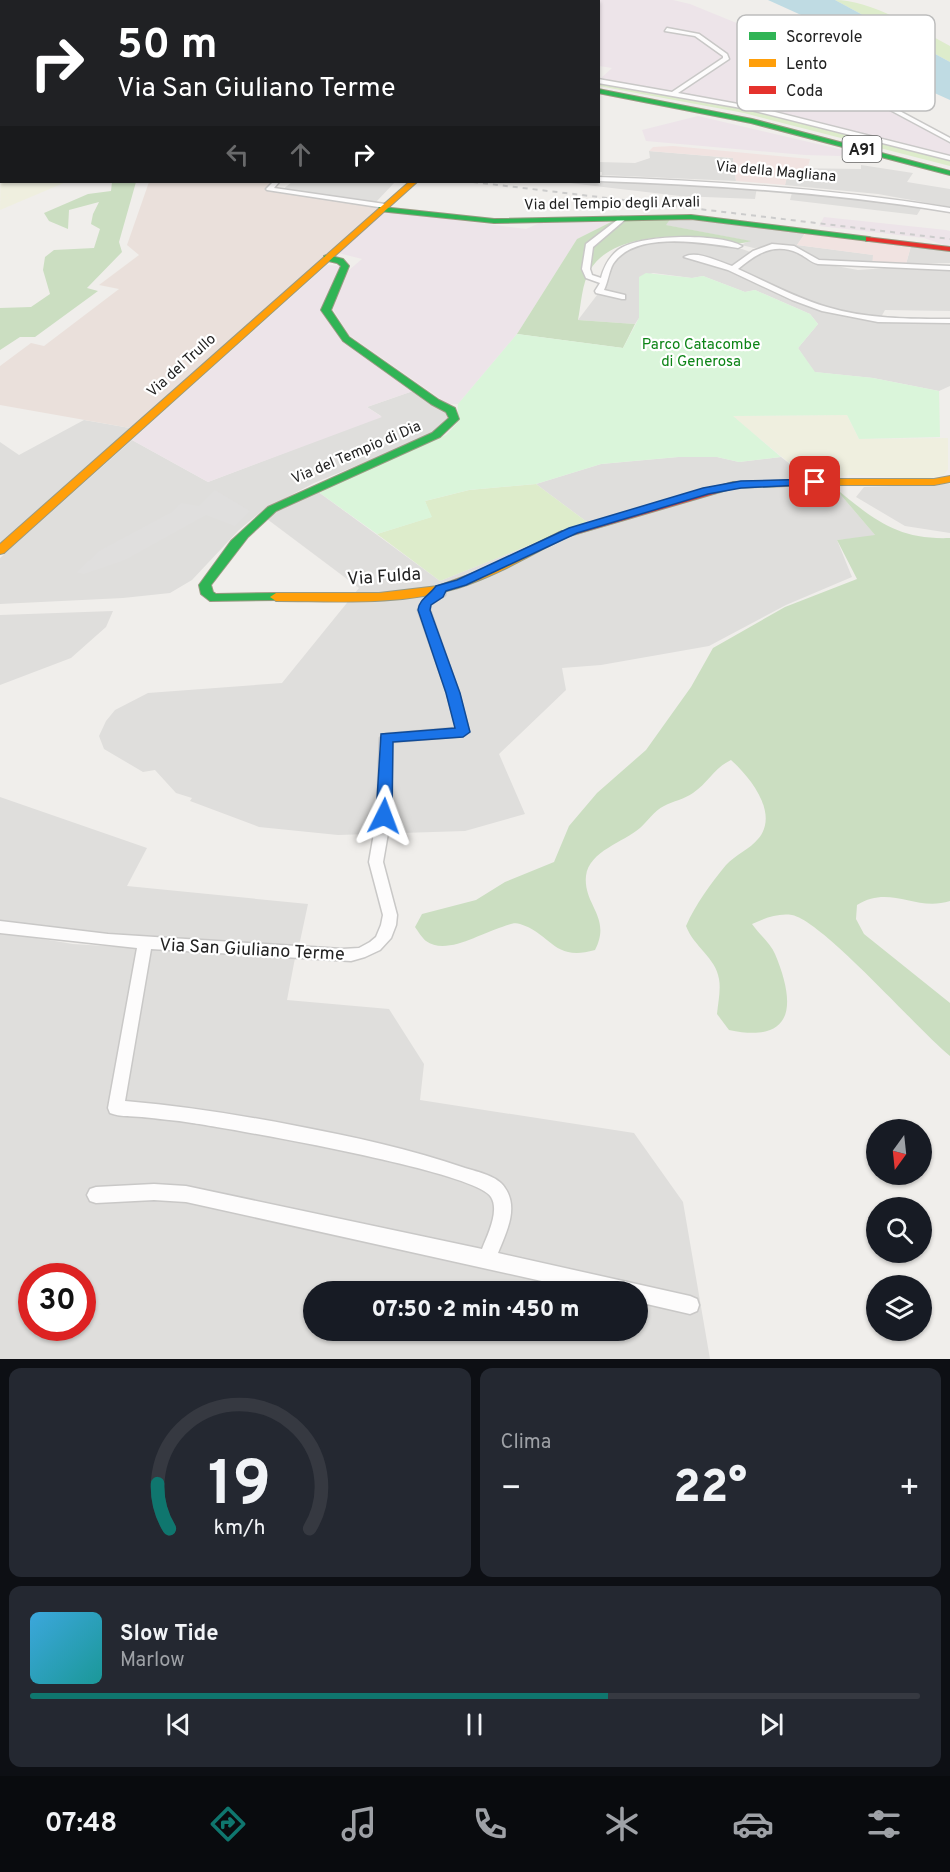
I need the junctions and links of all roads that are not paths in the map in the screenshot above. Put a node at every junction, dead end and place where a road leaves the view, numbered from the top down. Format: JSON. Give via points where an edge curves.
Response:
{"nodes":[{"id":1,"x":667,"y":30,"type":"dead end"},
{"id":2,"x":600,"y":81,"type":"edge"},
{"id":3,"x":600,"y":89,"type":"edge"},
{"id":4,"x":674,"y":93,"type":"junction"},
{"id":5,"x":737,"y":105,"type":"edge"},
{"id":6,"x":763,"y":111,"type":"edge"},
{"id":7,"x":898,"y":111,"type":"edge"},
{"id":8,"x":950,"y":140,"type":"edge"},
{"id":9,"x":950,"y":158,"type":"edge"},
{"id":10,"x":950,"y":171,"type":"edge"},
{"id":11,"x":600,"y":179,"type":"edge"},
{"id":12,"x":275,"y":183,"type":"edge"},
{"id":13,"x":400,"y":183,"type":"edge"},
{"id":14,"x":411,"y":183,"type":"edge"},
{"id":15,"x":383,"y":207,"type":"junction"},
{"id":16,"x":950,"y":210,"type":"edge"},
{"id":17,"x":623,"y":218,"type":"junction"},
{"id":18,"x":738,"y":246,"type":"dead end"},
{"id":19,"x":950,"y":249,"type":"edge"},
{"id":20,"x":688,"y":257,"type":"dead end"},
{"id":21,"x":327,"y":258,"type":"junction"},
{"id":22,"x":950,"y":268,"type":"edge"},
{"id":23,"x":732,"y":270,"type":"junction"},
{"id":24,"x":604,"y":282,"type":"junction"},
{"id":25,"x":622,"y":297,"type":"dead end"},
{"id":26,"x":950,"y":321,"type":"edge"},
{"id":27,"x":950,"y":479,"type":"edge"},
{"id":28,"x":0,"y":550,"type":"edge"},
{"id":29,"x":205,"y":585,"type":"joint"},
{"id":30,"x":440,"y":589,"type":"junction"},
{"id":31,"x":0,"y":927,"type":"edge"},
{"id":32,"x":145,"y":943,"type":"junction"},
{"id":33,"x":96,"y":1195,"type":"dead end"},
{"id":34,"x":487,"y":1259,"type":"junction"},
{"id":35,"x":584,"y":1281,"type":"edge"},
{"id":36,"x":648,"y":1295,"type":"edge"},
{"id":37,"x":690,"y":1305,"type":"dead end"}],
"edges":[{"from":1,"to":4,"type":"street","via":[[697,35],[726,59]]},
{"from":2,"to":4,"type":"street"},
{"from":3,"to":10,"type":"main road","number":"A91","via":[[737,114]]},
{"from":4,"to":5,"type":"street"},
{"from":6,"to":9,"type":"street"},
{"from":7,"to":8,"type":"street"},
{"from":11,"to":16,"type":"street","name":"Via della Magliana","via":[[779,186]]},
{"from":12,"to":15,"type":"street","via":[[269,189]]},
{"from":13,"to":15,"type":"main road","name":"Via del Trullo"},
{"from":14,"to":15,"type":"main road","name":"Via del Trullo"},
{"from":15,"to":17,"type":"main road","name":"Via del Tempio degli Arvali","via":[[494,221]]},
{"from":15,"to":21,"type":"main road","name":"Via del Trullo"},
{"from":17,"to":19,"type":"main road","name":"Via del Tempio degli Arvali","via":[[720,219]]},
{"from":17,"to":24,"type":"street","via":[[589,246],[586,269],[589,276]]},
{"from":18,"to":24,"type":"street","via":[[682,239],[632,245],[610,261]]},
{"from":20,"to":23,"type":"street"},
{"from":21,"to":28,"type":"main road","name":"Via del Trullo"},
{"from":21,"to":29,"type":"main road","name":"Via del Tempio di Dia","via":[[345,266],[326,310],[343,336],[450,410],[454,419],[436,435],[272,509],[230,549]]},
{"from":22,"to":23,"type":"street","via":[[818,262],[800,251],[777,247],[750,254]]},
{"from":23,"to":26,"type":"street","via":[[831,310],[892,321]]},
{"from":24,"to":25,"type":"street","via":[[599,291]]},
{"from":27,"to":30,"type":"main road","name":"Via Fulda","via":[[751,484],[715,489],[573,530]]},
{"from":29,"to":30,"type":"main road","name":"Via Fulda","via":[[207,594],[227,599],[392,596]]},
{"from":30,"to":32,"type":"street","name":"Via San Giuliano Terme","via":[[424,610],[463,732],[386,738],[384,816],[376,862],[390,915],[380,943],[355,955]]},
{"from":31,"to":32,"type":"street","name":"Via San Giuliano Terme"},
{"from":32,"to":34,"type":"street","name":"Via San Giuliano Terme","via":[[116,1108],[239,1121],[384,1151],[480,1181],[497,1189],[502,1204]]},
{"from":33,"to":34,"type":"street","via":[[186,1194]]},
{"from":34,"to":35,"type":"street"},
{"from":36,"to":37,"type":"street"}]}
